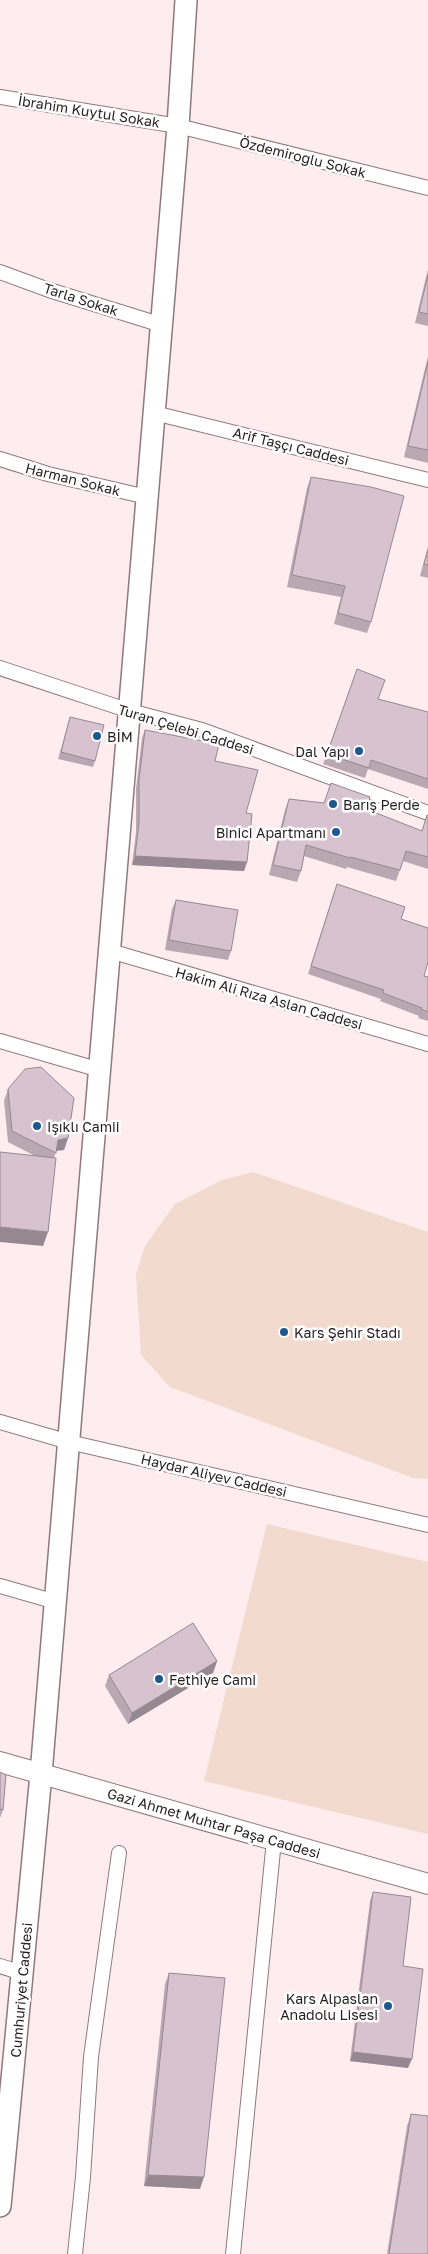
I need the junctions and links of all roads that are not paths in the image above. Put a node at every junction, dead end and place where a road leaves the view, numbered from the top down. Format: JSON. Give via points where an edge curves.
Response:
{"nodes":[{"id":1,"x":186,"y":0,"type":"edge"},
{"id":2,"x":0,"y":97,"type":"edge"},
{"id":3,"x":178,"y":126,"type":"junction"},
{"id":4,"x":428,"y":188,"type":"edge"},
{"id":5,"x":0,"y":272,"type":"edge"},
{"id":6,"x":162,"y":324,"type":"junction"},
{"id":7,"x":154,"y":413,"type":"junction"},
{"id":8,"x":0,"y":459,"type":"edge"},
{"id":9,"x":428,"y":480,"type":"edge"},
{"id":10,"x":147,"y":497,"type":"junction"},
{"id":11,"x":0,"y":668,"type":"edge"},
{"id":12,"x":130,"y":711,"type":"junction"},
{"id":13,"x":428,"y":813,"type":"edge"},
{"id":14,"x":110,"y":951,"type":"junction"},
{"id":15,"x":0,"y":1041,"type":"edge"},
{"id":16,"x":428,"y":1044,"type":"edge"},
{"id":17,"x":100,"y":1070,"type":"junction"},
{"id":18,"x":0,"y":1422,"type":"edge"},
{"id":19,"x":69,"y":1442,"type":"junction"},
{"id":20,"x":428,"y":1525,"type":"edge"},
{"id":21,"x":0,"y":1586,"type":"edge"},
{"id":22,"x":56,"y":1602,"type":"junction"},
{"id":23,"x":0,"y":1762,"type":"edge"},
{"id":24,"x":41,"y":1774,"type":"junction"},
{"id":25,"x":274,"y":1840,"type":"junction"},
{"id":26,"x":119,"y":1853,"type":"dead end"},
{"id":27,"x":428,"y":1884,"type":"edge"},
{"id":28,"x":0,"y":1966,"type":"edge"},
{"id":29,"x":22,"y":1973,"type":"junction"},
{"id":30,"x":3,"y":2142,"type":"edge"},
{"id":31,"x":0,"y":2206,"type":"edge"},
{"id":32,"x":75,"y":2254,"type":"edge"},
{"id":33,"x":234,"y":2254,"type":"edge"}],
"edges":[{"from":1,"to":3,"type":"main road","name":"Cumhuriyet Caddesi"},
{"from":2,"to":3,"type":"street","name":"İbrahim Kuytul Sokak"},
{"from":3,"to":4,"type":"street","name":"Özdemiroğlu Sokak"},
{"from":3,"to":6,"type":"main road","name":"Cumhuriyet Caddesi"},
{"from":5,"to":6,"type":"street","name":"Tarla Sokak"},
{"from":6,"to":7,"type":"main road","name":"Cumhuriyet Caddesi"},
{"from":7,"to":9,"type":"street","name":"Arif Taşçı Caddesi"},
{"from":7,"to":10,"type":"main road","name":"Cumhuriyet Caddesi"},
{"from":8,"to":10,"type":"street","name":"Harman Sokak","via":[[48,474]]},
{"from":10,"to":12,"type":"main road","name":"Cumhuriyet Caddesi"},
{"from":11,"to":12,"type":"street","name":"Turan Çelebi Caddesi"},
{"from":12,"to":13,"type":"street","name":"Turan Çelebi Caddesi","via":[[202,730]]},
{"from":12,"to":14,"type":"main road","name":"Cumhuriyet Caddesi"},
{"from":14,"to":16,"type":"street","name":"Hakim Ali Rıza Aslan Caddesi"},
{"from":14,"to":17,"type":"main road","name":"Cumhuriyet Caddesi"},
{"from":15,"to":17,"type":"street"},
{"from":17,"to":19,"type":"main road","name":"Cumhuriyet Caddesi"},
{"from":18,"to":19,"type":"street","name":"Haydar Aliyev Caddesi"},
{"from":19,"to":20,"type":"street","name":"Haydar Aliyev Caddesi"},
{"from":19,"to":22,"type":"main road","name":"Cumhuriyet Caddesi"},
{"from":21,"to":22,"type":"street"},
{"from":22,"to":24,"type":"main road","name":"Cumhuriyet Caddesi"},
{"from":23,"to":24,"type":"main road","name":"Gazi Ahmet Muhtar Paşa Caddesi"},
{"from":24,"to":25,"type":"main road","name":"Gazi Ahmet Muhtar Paşa Caddesi"},
{"from":24,"to":29,"type":"main road","name":"Cumhuriyet Caddesi"},
{"from":25,"to":27,"type":"main road","name":"Gazi Ahmet Muhtar Paşa Caddesi"},
{"from":25,"to":33,"type":"street"},
{"from":26,"to":32,"type":"street","via":[[91,2057]]},
{"from":28,"to":29,"type":"street"},
{"from":29,"to":30,"type":"main road","name":"Cumhuriyet Caddesi"},
{"from":30,"to":31,"type":"main road","name":"Cumhuriyet Caddesi"}]}
